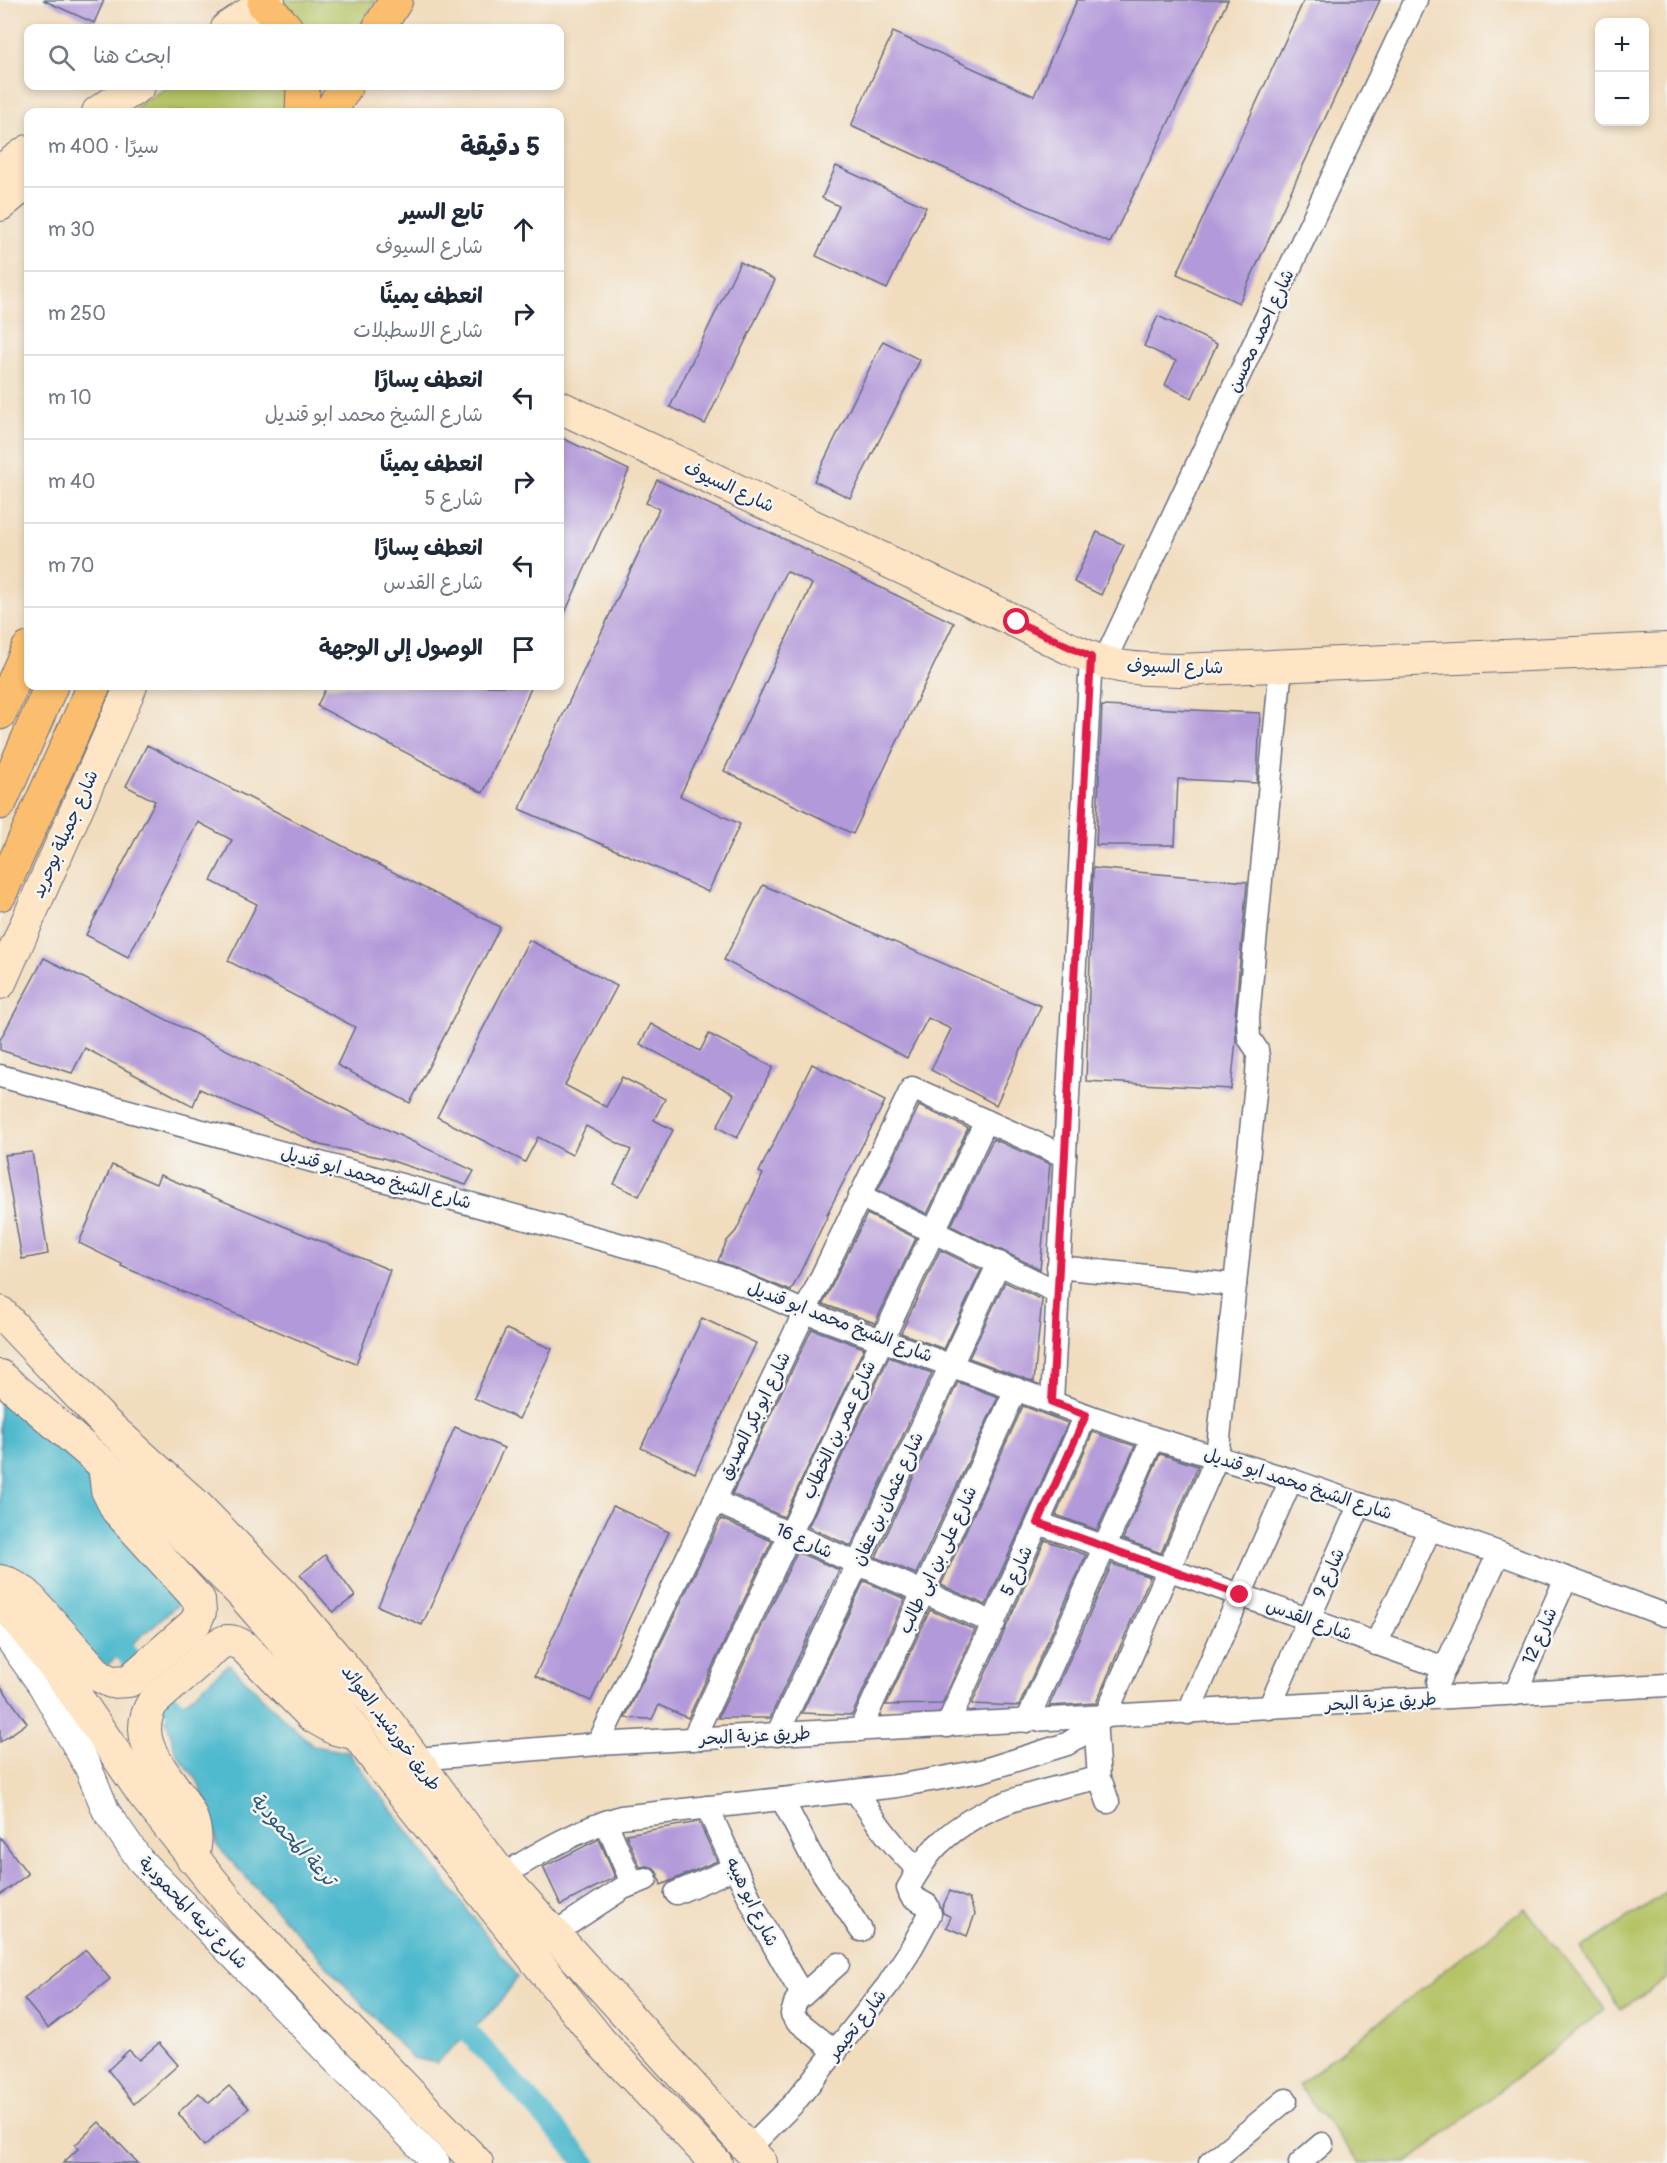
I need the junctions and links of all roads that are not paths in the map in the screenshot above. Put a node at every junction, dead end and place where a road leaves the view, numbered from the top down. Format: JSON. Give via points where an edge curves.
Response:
{"nodes":[{"id":1,"x":396,"y":0,"type":"edge"},
{"id":2,"x":1416,"y":0,"type":"edge"},
{"id":3,"x":263,"y":1,"type":"edge"},
{"id":4,"x":231,"y":24,"type":"edge"},
{"id":5,"x":283,"y":24,"type":"edge"},
{"id":6,"x":381,"y":24,"type":"edge"},
{"id":7,"x":133,"y":90,"type":"edge"},
{"id":8,"x":303,"y":90,"type":"edge"},
{"id":9,"x":344,"y":90,"type":"edge"},
{"id":10,"x":104,"y":108,"type":"edge"},
{"id":11,"x":302,"y":108,"type":"edge"},
{"id":12,"x":332,"y":108,"type":"edge"},
{"id":13,"x":24,"y":154,"type":"edge"},
{"id":14,"x":0,"y":171,"type":"edge"},
{"id":15,"x":24,"y":185,"type":"edge"},
{"id":16,"x":0,"y":205,"type":"edge"},
{"id":17,"x":564,"y":409,"type":"edge"},
{"id":18,"x":1667,"y":649,"type":"edge"},
{"id":19,"x":24,"y":658,"type":"edge"},
{"id":20,"x":1098,"y":660,"type":"junction"},
{"id":21,"x":1281,"y":666,"type":"junction"},
{"id":22,"x":49,"y":690,"type":"edge"},
{"id":23,"x":92,"y":690,"type":"edge"},
{"id":24,"x":129,"y":690,"type":"edge"},
{"id":25,"x":0,"y":713,"type":"edge"},
{"id":26,"x":0,"y":803,"type":"edge"},
{"id":27,"x":0,"y":894,"type":"edge"},
{"id":28,"x":0,"y":983,"type":"edge"},
{"id":29,"x":0,"y":1076,"type":"edge"},
{"id":30,"x":986,"y":1121,"type":"junction"},
{"id":31,"x":1065,"y":1156,"type":"junction"},
{"id":32,"x":860,"y":1196,"type":"junction"},
{"id":33,"x":933,"y":1232,"type":"junction"},
{"id":34,"x":999,"y":1263,"type":"junction"},
{"id":35,"x":1058,"y":1267,"type":"junction"},
{"id":36,"x":1234,"y":1285,"type":"junction"},
{"id":37,"x":0,"y":1287,"type":"edge"},
{"id":38,"x":1057,"y":1292,"type":"junction"},
{"id":39,"x":0,"y":1312,"type":"edge"},
{"id":40,"x":805,"y":1312,"type":"junction"},
{"id":41,"x":21,"y":1336,"type":"junction"},
{"id":42,"x":882,"y":1340,"type":"junction"},
{"id":43,"x":951,"y":1366,"type":"junction"},
{"id":44,"x":0,"y":1376,"type":"edge"},
{"id":45,"x":1016,"y":1389,"type":"junction"},
{"id":46,"x":1052,"y":1402,"type":"junction"},
{"id":47,"x":1086,"y":1415,"type":"junction"},
{"id":48,"x":1152,"y":1438,"type":"junction"},
{"id":49,"x":1217,"y":1457,"type":"junction"},
{"id":50,"x":104,"y":1465,"type":"junction"},
{"id":51,"x":1291,"y":1480,"type":"junction"},
{"id":52,"x":714,"y":1501,"type":"junction"},
{"id":53,"x":1360,"y":1504,"type":"junction"},
{"id":54,"x":1038,"y":1523,"type":"junction"},
{"id":55,"x":1430,"y":1529,"type":"junction"},
{"id":56,"x":790,"y":1534,"type":"junction"},
{"id":57,"x":1104,"y":1547,"type":"junction"},
{"id":58,"x":1499,"y":1553,"type":"junction"},
{"id":59,"x":858,"y":1564,"type":"junction"},
{"id":60,"x":1169,"y":1570,"type":"junction"},
{"id":61,"x":1566,"y":1578,"type":"junction"},
{"id":62,"x":0,"y":1581,"type":"edge"},
{"id":63,"x":923,"y":1592,"type":"junction"},
{"id":64,"x":1240,"y":1595,"type":"junction"},
{"id":65,"x":0,"y":1597,"type":"edge"},
{"id":66,"x":1665,"y":1615,"type":"dead end"},
{"id":67,"x":1308,"y":1620,"type":"junction"},
{"id":68,"x":994,"y":1623,"type":"junction"},
{"id":69,"x":0,"y":1627,"type":"edge"},
{"id":70,"x":1376,"y":1644,"type":"junction"},
{"id":71,"x":1445,"y":1668,"type":"junction"},
{"id":72,"x":1667,"y":1685,"type":"edge"},
{"id":73,"x":1515,"y":1694,"type":"junction"},
{"id":74,"x":1430,"y":1699,"type":"junction"},
{"id":75,"x":1269,"y":1708,"type":"junction"},
{"id":76,"x":1188,"y":1713,"type":"junction"},
{"id":77,"x":1100,"y":1718,"type":"junction"},
{"id":78,"x":1027,"y":1722,"type":"junction"},
{"id":79,"x":947,"y":1726,"type":"junction"},
{"id":80,"x":860,"y":1730,"type":"junction"},
{"id":81,"x":357,"y":1734,"type":"junction"},
{"id":82,"x":777,"y":1735,"type":"junction"},
{"id":83,"x":693,"y":1739,"type":"junction"},
{"id":84,"x":598,"y":1744,"type":"junction"},
{"id":85,"x":416,"y":1759,"type":"junction"},
{"id":86,"x":1100,"y":1780,"type":"junction"},
{"id":87,"x":856,"y":1791,"type":"junction"},
{"id":88,"x":782,"y":1799,"type":"junction"},
{"id":89,"x":1108,"y":1802,"type":"dead end"},
{"id":90,"x":707,"y":1808,"type":"junction"},
{"id":91,"x":606,"y":1822,"type":"junction"},
{"id":92,"x":192,"y":1858,"type":"junction"},
{"id":93,"x":735,"y":1868,"type":"junction"},
{"id":94,"x":919,"y":1870,"type":"junction"},
{"id":95,"x":502,"y":1876,"type":"junction"},
{"id":96,"x":676,"y":1893,"type":"dead end"},
{"id":97,"x":861,"y":1930,"type":"dead end"},
{"id":98,"x":553,"y":1934,"type":"junction"},
{"id":99,"x":838,"y":1964,"type":"dead end"},
{"id":100,"x":802,"y":1995,"type":"junction"},
{"id":101,"x":836,"y":2052,"type":"junction"},
{"id":102,"x":1286,"y":2100,"type":"dead end"},
{"id":103,"x":1322,"y":2144,"type":"dead end"},
{"id":104,"x":754,"y":2156,"type":"edge"},
{"id":105,"x":436,"y":2163,"type":"edge"},
{"id":106,"x":477,"y":2163,"type":"edge"},
{"id":107,"x":716,"y":2163,"type":"edge"},
{"id":108,"x":1210,"y":2163,"type":"edge"},
{"id":109,"x":1300,"y":2163,"type":"edge"}],
"edges":[{"from":1,"to":6,"type":"main road"},
{"from":2,"to":20,"type":"street","name":"شارع احمد محسن"},
{"from":3,"to":4,"type":"main road"},
{"from":3,"to":5,"type":"main road"},
{"from":7,"to":10,"type":"main road"},
{"from":8,"to":11,"type":"main road"},
{"from":9,"to":12,"type":"main road"},
{"from":13,"to":14,"type":"main road"},
{"from":15,"to":16,"type":"main road"},
{"from":17,"to":20,"type":"main road","name":"شارع السيوف"},
{"from":18,"to":21,"type":"main road","name":"شارع السيوف"},
{"from":19,"to":25,"type":"main road"},
{"from":20,"to":21,"type":"main road","name":"شارع السيوف","via":[[1136,669]]},
{"from":20,"to":31,"type":"street"},
{"from":21,"to":36,"type":"street","via":[[1248,1018],[1249,1038],[1257,1050],[1257,1074]]},
{"from":22,"to":26,"type":"main road"},
{"from":23,"to":27,"type":"main road"},
{"from":24,"to":28,"type":"main road","name":"شارع جميلة بوحريد"},
{"from":29,"to":40,"type":"street","name":"شارع الشيخ محمد ابو قنديل","via":[[659,1255],[730,1279]]},
{"from":30,"to":31,"type":"street"},
{"from":30,"to":32,"type":"street","name":"شارع ابو بكر الصديق","via":[[912,1088]]},
{"from":30,"to":33,"type":"street","name":"شارع عمر بن الخطاب"},
{"from":31,"to":35,"type":"street"},
{"from":32,"to":33,"type":"street"},
{"from":32,"to":40,"type":"street","name":"شارع ابو بكر الصديق"},
{"from":33,"to":34,"type":"street"},
{"from":33,"to":42,"type":"street","name":"شارع عمر بن الخطاب"},
{"from":34,"to":38,"type":"street"},
{"from":34,"to":43,"type":"street","name":"شارع عثمان بن عفان"},
{"from":35,"to":36,"type":"street"},
{"from":35,"to":38,"type":"street"},
{"from":36,"to":49,"type":"street"},
{"from":37,"to":41,"type":"main road"},
{"from":38,"to":46,"type":"street"},
{"from":39,"to":41,"type":"main road","name":"طريق خورشيد, العوائد"},
{"from":40,"to":42,"type":"street","name":"شارع الشيخ محمد ابو قنديل"},
{"from":40,"to":52,"type":"street","name":"شارع ابو بكر الصديق"},
{"from":41,"to":85,"type":"main road","name":"طريق خورشيد, العوائد","via":[[105,1423],[196,1505],[282,1593],[366,1692]]},
{"from":42,"to":43,"type":"street","name":"شارع الشيخ محمد ابو قنديل"},
{"from":42,"to":56,"type":"street","name":"شارع عمر بن الخطاب"},
{"from":43,"to":45,"type":"street","name":"شارع الشيخ محمد ابو قنديل"},
{"from":43,"to":59,"type":"street","name":"شارع عثمان بن عفان"},
{"from":44,"to":50,"type":"main road","name":"طريق خورشيد, العوائد"},
{"from":45,"to":46,"type":"street","name":"شارع الشيخ محمد ابو قنديل"},
{"from":45,"to":63,"type":"street","name":"شارع على بن ابى طالب"},
{"from":46,"to":47,"type":"street","name":"شارع الشيخ محمد ابو قنديل"},
{"from":47,"to":48,"type":"street","name":"شارع الشيخ محمد ابو قنديل"},
{"from":47,"to":54,"type":"street","name":"شارع 5"},
{"from":48,"to":49,"type":"street","name":"شارع الشيخ محمد ابو قنديل"},
{"from":48,"to":57,"type":"street"},
{"from":49,"to":51,"type":"street","name":"شارع الشيخ محمد ابو قنديل"},
{"from":49,"to":60,"type":"street"},
{"from":50,"to":62,"type":"main road","via":[[107,1490],[117,1510],[199,1600],[198,1618],[191,1627],[129,1681],[111,1682],[99,1676],[26,1594]]},
{"from":50,"to":81,"type":"main road","name":"طريق خورشيد, العوائد","via":[[169,1521],[242,1594],[313,1675]]},
{"from":51,"to":53,"type":"street","name":"شارع الشيخ محمد ابو قنديل"},
{"from":51,"to":64,"type":"street"},
{"from":52,"to":56,"type":"street","name":"شارع 16"},
{"from":52,"to":84,"type":"street","name":"شارع ابو بكر الصديق"},
{"from":53,"to":55,"type":"street","name":"شارع الشيخ محمد ابو قنديل"},
{"from":53,"to":67,"type":"street","name":"شارع 9"},
{"from":54,"to":57,"type":"street","name":"شارع القدس"},
{"from":54,"to":68,"type":"street","name":"شارع 5"},
{"from":55,"to":58,"type":"street","name":"شارع الشيخ محمد ابو قنديل"},
{"from":55,"to":70,"type":"street"},
{"from":56,"to":59,"type":"street","name":"شارع 16"},
{"from":56,"to":83,"type":"street","name":"شارع عمر بن الخطاب"},
{"from":57,"to":60,"type":"street","name":"شارع القدس"},
{"from":57,"to":78,"type":"street"},
{"from":58,"to":61,"type":"street","name":"شارع الشيخ محمد ابو قنديل"},
{"from":58,"to":71,"type":"street"},
{"from":59,"to":63,"type":"street","name":"شارع 16"},
{"from":59,"to":82,"type":"street","name":"شارع عثمان بن عفان"},
{"from":60,"to":64,"type":"street","name":"شارع القدس"},
{"from":60,"to":77,"type":"street"},
{"from":61,"to":66,"type":"street","name":"شارع الشيخ محمد ابو قنديل"},
{"from":61,"to":73,"type":"street","name":"شارع 12"},
{"from":63,"to":68,"type":"street","name":"شارع 16"},
{"from":63,"to":80,"type":"street","name":"شارع على بن ابى طالب"},
{"from":64,"to":67,"type":"street","name":"شارع القدس"},
{"from":64,"to":76,"type":"street"},
{"from":65,"to":92,"type":"main road","via":[[70,1687]]},
{"from":67,"to":70,"type":"street","name":"شارع القدس"},
{"from":67,"to":75,"type":"street","name":"شارع 9"},
{"from":68,"to":79,"type":"street","name":"شارع 5"},
{"from":69,"to":105,"type":"street","name":"شارع ترعه المحمودية","via":[[42,1686],[88,1767],[106,1811],[140,1860]]},
{"from":70,"to":71,"type":"street","name":"شارع القدس"},
{"from":71,"to":74,"type":"street"},
{"from":72,"to":73,"type":"street","name":"طريق عزبة البحر"},
{"from":73,"to":74,"type":"street","name":"طريق عزبة البحر"},
{"from":74,"to":75,"type":"street","name":"طريق عزبة البحر"},
{"from":75,"to":76,"type":"street","name":"طريق عزبة البحر"},
{"from":76,"to":77,"type":"street","name":"طريق عزبة البحر"},
{"from":77,"to":78,"type":"street","name":"طريق عزبة البحر"},
{"from":77,"to":86,"type":"street"},
{"from":77,"to":87,"type":"street","via":[[1067,1744],[981,1771]]},
{"from":78,"to":79,"type":"street","name":"طريق عزبة البحر"},
{"from":79,"to":80,"type":"street","name":"طريق عزبة البحر"},
{"from":80,"to":82,"type":"street","name":"طريق عزبة البحر"},
{"from":81,"to":92,"type":"main road","via":[[335,1729],[312,1716],[243,1646],[232,1641],[219,1644],[153,1702],[144,1726],[147,1746],[192,1817],[196,1834]]},
{"from":81,"to":107,"type":"main road","name":"طريق خورشيد, العوائد","via":[[600,2041]]},
{"from":82,"to":83,"type":"street","name":"طريق عزبة البحر"},
{"from":83,"to":84,"type":"street","name":"طريق عزبة البحر"},
{"from":84,"to":85,"type":"street","name":"طريق عزبة البحر"},
{"from":85,"to":95,"type":"main road","name":"طريق خورشيد, العوائد"},
{"from":86,"to":89,"type":"street"},
{"from":86,"to":94,"type":"street","via":[[1029,1794],[994,1808],[939,1843]]},
{"from":87,"to":88,"type":"street"},
{"from":87,"to":94,"type":"street","via":[[884,1833]]},
{"from":88,"to":90,"type":"street"},
{"from":88,"to":97,"type":"street","via":[[811,1855]]},
{"from":90,"to":91,"type":"street"},
{"from":90,"to":93,"type":"street","name":"شارع ابو هيبه"},
{"from":91,"to":95,"type":"street","via":[[553,1844]]},
{"from":91,"to":98,"type":"street","via":[[639,1881]]},
{"from":92,"to":106,"type":"main road","via":[[243,1920]]},
{"from":93,"to":96,"type":"street"},
{"from":93,"to":100,"type":"street","name":"شارع ابو هيبه"},
{"from":94,"to":101,"type":"street","name":"شارع تحيمر","via":[[908,1892],[927,1905],[930,1914],[899,1969]]},
{"from":95,"to":98,"type":"main road","name":"طريق خورشيد, العوائد"},
{"from":98,"to":104,"type":"main road","name":"طريق خورشيد, العوائد"},
{"from":99,"to":100,"type":"street"},
{"from":100,"to":101,"type":"street","via":[[792,2014]]},
{"from":101,"to":104,"type":"street","name":"شارع تحيمر"},
{"from":102,"to":108,"type":"street"},
{"from":103,"to":109,"type":"street"}]}
